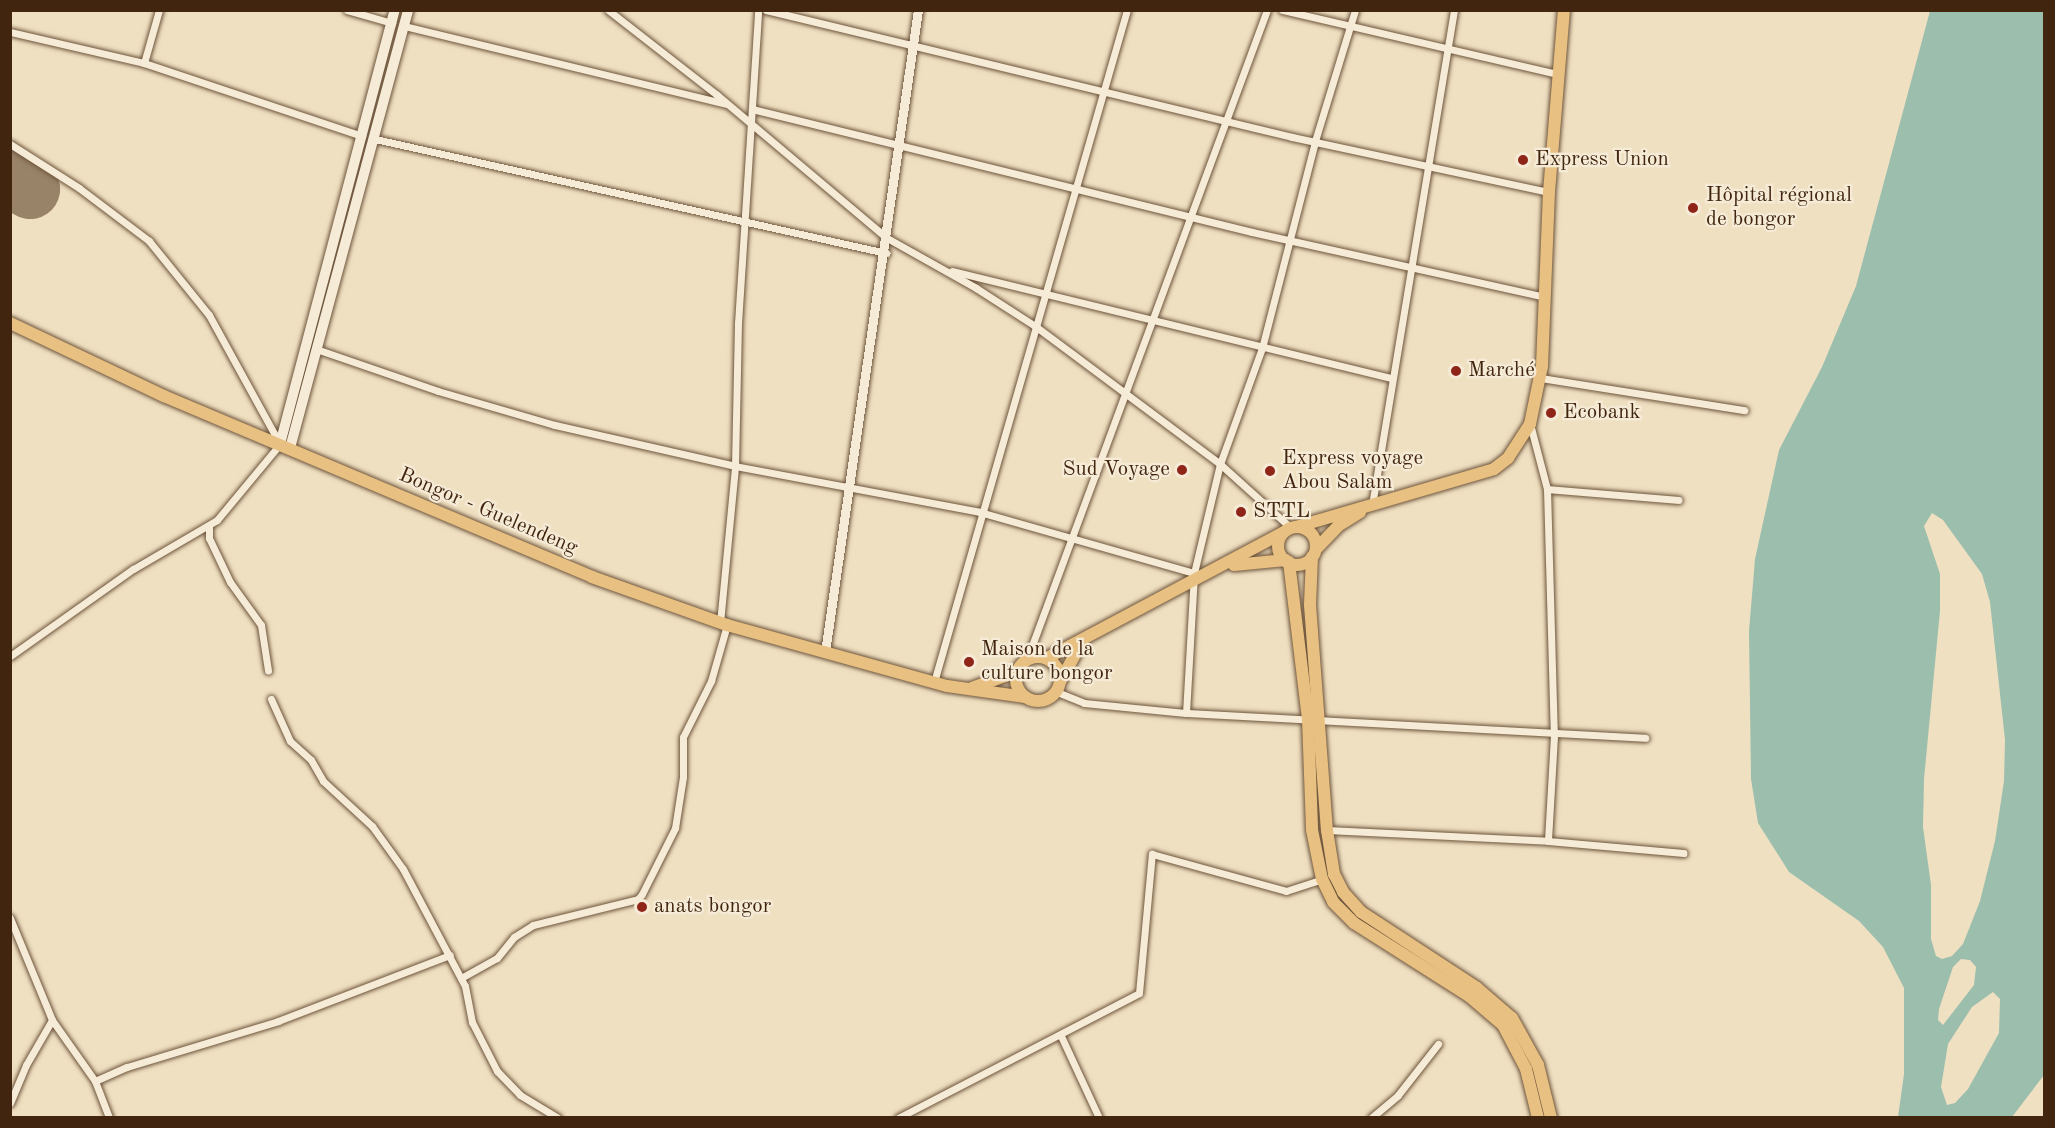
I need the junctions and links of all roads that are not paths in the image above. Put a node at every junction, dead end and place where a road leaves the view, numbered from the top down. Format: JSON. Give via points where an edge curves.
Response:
{"nodes":[{"id":1,"x":159,"y":10,"type":"edge"},
{"id":2,"x":347,"y":10,"type":"edge"},
{"id":3,"x":395,"y":10,"type":"edge"},
{"id":4,"x":408,"y":10,"type":"edge"},
{"id":5,"x":608,"y":10,"type":"edge"},
{"id":6,"x":758,"y":10,"type":"edge"},
{"id":7,"x":766,"y":10,"type":"edge"},
{"id":8,"x":918,"y":10,"type":"edge"},
{"id":9,"x":1127,"y":10,"type":"edge"},
{"id":10,"x":1267,"y":10,"type":"edge"},
{"id":11,"x":1282,"y":10,"type":"edge"},
{"id":12,"x":1355,"y":10,"type":"edge"},
{"id":13,"x":1454,"y":10,"type":"edge"},
{"id":14,"x":1564,"y":10,"type":"edge"},
{"id":15,"x":392,"y":23,"type":"junction"},
{"id":16,"x":404,"y":26,"type":"junction"},
{"id":17,"x":1350,"y":27,"type":"junction"},
{"id":18,"x":10,"y":32,"type":"edge"},
{"id":19,"x":914,"y":47,"type":"junction"},
{"id":20,"x":1448,"y":47,"type":"junction"},
{"id":21,"x":144,"y":63,"type":"junction"},
{"id":22,"x":379,"y":68,"type":"junction"},
{"id":23,"x":392,"y":71,"type":"junction"},
{"id":24,"x":1558,"y":74,"type":"junction"},
{"id":25,"x":1104,"y":90,"type":"junction"},
{"id":26,"x":729,"y":104,"type":"junction"},
{"id":27,"x":752,"y":109,"type":"junction"},
{"id":28,"x":1224,"y":119,"type":"junction"},
{"id":29,"x":750,"y":122,"type":"junction"},
{"id":30,"x":362,"y":136,"type":"junction"},
{"id":31,"x":375,"y":139,"type":"junction"},
{"id":32,"x":1315,"y":141,"type":"junction"},
{"id":33,"x":10,"y":144,"type":"edge"},
{"id":34,"x":901,"y":147,"type":"junction"},
{"id":35,"x":1425,"y":168,"type":"junction"},
{"id":36,"x":1077,"y":187,"type":"junction"},
{"id":37,"x":1549,"y":192,"type":"junction"},
{"id":38,"x":1188,"y":215,"type":"junction"},
{"id":39,"x":747,"y":222,"type":"junction"},
{"id":40,"x":887,"y":238,"type":"junction"},
{"id":41,"x":1288,"y":240,"type":"junction"},
{"id":42,"x":886,"y":253,"type":"junction"},
{"id":43,"x":942,"y":268,"type":"junction"},
{"id":44,"x":1412,"y":269,"type":"junction"},
{"id":45,"x":1046,"y":294,"type":"junction"},
{"id":46,"x":1546,"y":297,"type":"junction"},
{"id":47,"x":1152,"y":320,"type":"junction"},
{"id":48,"x":10,"y":323,"type":"edge"},
{"id":49,"x":1035,"y":326,"type":"junction"},
{"id":50,"x":1262,"y":348,"type":"junction"},
{"id":51,"x":318,"y":350,"type":"junction"},
{"id":52,"x":1392,"y":378,"type":"junction"},
{"id":53,"x":1541,"y":378,"type":"junction"},
{"id":54,"x":1126,"y":394,"type":"junction"},
{"id":55,"x":1744,"y":410,"type":"dead end"},
{"id":56,"x":1530,"y":424,"type":"junction"},
{"id":57,"x":285,"y":446,"type":"junction"},
{"id":58,"x":1220,"y":464,"type":"junction"},
{"id":59,"x":735,"y":466,"type":"junction"},
{"id":60,"x":848,"y":488,"type":"junction"},
{"id":61,"x":1547,"y":489,"type":"junction"},
{"id":62,"x":1679,"y":500,"type":"dead end"},
{"id":63,"x":1372,"y":505,"type":"junction"},
{"id":64,"x":980,"y":512,"type":"junction"},
{"id":65,"x":209,"y":526,"type":"junction"},
{"id":66,"x":1290,"y":529,"type":"junction"},
{"id":67,"x":1074,"y":536,"type":"junction"},
{"id":68,"x":1314,"y":553,"type":"junction"},
{"id":69,"x":1287,"y":561,"type":"junction"},
{"id":70,"x":1219,"y":569,"type":"junction"},
{"id":71,"x":1193,"y":577,"type":"junction"},
{"id":72,"x":724,"y":624,"type":"junction"},
{"id":73,"x":1087,"y":636,"type":"junction"},
{"id":74,"x":825,"y":652,"type":"junction"},
{"id":75,"x":10,"y":656,"type":"edge"},
{"id":76,"x":1047,"y":658,"type":"junction"},
{"id":77,"x":1027,"y":659,"type":"junction"},
{"id":78,"x":268,"y":670,"type":"dead end"},
{"id":79,"x":1016,"y":672,"type":"junction"},
{"id":80,"x":934,"y":682,"type":"junction"},
{"id":81,"x":1059,"y":686,"type":"junction"},
{"id":82,"x":968,"y":690,"type":"junction"},
{"id":83,"x":1025,"y":698,"type":"junction"},
{"id":84,"x":271,"y":699,"type":"dead end"},
{"id":85,"x":1186,"y":713,"type":"junction"},
{"id":86,"x":1313,"y":719,"type":"junction"},
{"id":87,"x":1554,"y":736,"type":"junction"},
{"id":88,"x":1646,"y":738,"type":"dead end"},
{"id":89,"x":1327,"y":830,"type":"junction"},
{"id":90,"x":1548,"y":841,"type":"junction"},
{"id":91,"x":1683,"y":853,"type":"dead end"},
{"id":92,"x":1322,"y":879,"type":"junction"},
{"id":93,"x":10,"y":918,"type":"edge"},
{"id":94,"x":450,"y":955,"type":"junction"},
{"id":95,"x":461,"y":978,"type":"junction"},
{"id":96,"x":52,"y":1020,"type":"junction"},
{"id":97,"x":1061,"y":1036,"type":"junction"},
{"id":98,"x":1438,"y":1044,"type":"dead end"},
{"id":99,"x":95,"y":1081,"type":"junction"},
{"id":100,"x":10,"y":1103,"type":"edge"},
{"id":101,"x":109,"y":1118,"type":"edge"},
{"id":102,"x":558,"y":1118,"type":"edge"},
{"id":103,"x":898,"y":1118,"type":"edge"},
{"id":104,"x":1099,"y":1118,"type":"edge"},
{"id":105,"x":1371,"y":1118,"type":"edge"},
{"id":106,"x":1538,"y":1118,"type":"edge"},
{"id":107,"x":1551,"y":1118,"type":"edge"}],
"edges":[{"from":1,"to":21,"type":"street"},
{"from":2,"to":15,"type":"street"},
{"from":3,"to":15,"type":"main road"},
{"from":4,"to":16,"type":"main road"},
{"from":5,"to":26,"type":"street"},
{"from":6,"to":27,"type":"street"},
{"from":7,"to":19,"type":"street"},
{"from":8,"to":19,"type":"street"},
{"from":9,"to":25,"type":"street"},
{"from":10,"to":28,"type":"street"},
{"from":11,"to":17,"type":"street"},
{"from":12,"to":17,"type":"street"},
{"from":13,"to":20,"type":"street"},
{"from":14,"to":24,"type":"highway"},
{"from":15,"to":22,"type":"main road"},
{"from":16,"to":23,"type":"main road"},
{"from":16,"to":26,"type":"street"},
{"from":17,"to":20,"type":"street"},
{"from":17,"to":32,"type":"street"},
{"from":18,"to":21,"type":"street"},
{"from":19,"to":25,"type":"street"},
{"from":19,"to":34,"type":"street"},
{"from":20,"to":24,"type":"street"},
{"from":20,"to":35,"type":"street"},
{"from":21,"to":30,"type":"street"},
{"from":22,"to":23,"type":"main road"},
{"from":22,"to":30,"type":"main road"},
{"from":23,"to":31,"type":"main road"},
{"from":24,"to":37,"type":"highway"},
{"from":25,"to":28,"type":"street"},
{"from":25,"to":36,"type":"street"},
{"from":26,"to":29,"type":"street"},
{"from":27,"to":29,"type":"street"},
{"from":27,"to":34,"type":"street"},
{"from":28,"to":32,"type":"street"},
{"from":28,"to":38,"type":"street"},
{"from":29,"to":39,"type":"street"},
{"from":29,"to":40,"type":"street"},
{"from":30,"to":57,"type":"main road"},
{"from":31,"to":39,"type":"street"},
{"from":31,"to":51,"type":"main road"},
{"from":32,"to":35,"type":"street"},
{"from":32,"to":41,"type":"street"},
{"from":33,"to":57,"type":"street","via":[[79,188],[149,242],[209,315]]},
{"from":34,"to":36,"type":"street"},
{"from":34,"to":40,"type":"street"},
{"from":35,"to":37,"type":"street"},
{"from":35,"to":44,"type":"street"},
{"from":36,"to":38,"type":"street"},
{"from":36,"to":45,"type":"street"},
{"from":37,"to":46,"type":"highway"},
{"from":38,"to":41,"type":"street"},
{"from":38,"to":47,"type":"street"},
{"from":39,"to":42,"type":"street"},
{"from":39,"to":59,"type":"street","via":[[738,323]]},
{"from":40,"to":42,"type":"street"},
{"from":40,"to":43,"type":"street"},
{"from":41,"to":44,"type":"street"},
{"from":41,"to":50,"type":"street"},
{"from":42,"to":60,"type":"street"},
{"from":43,"to":45,"type":"street"},
{"from":43,"to":49,"type":"street"},
{"from":44,"to":46,"type":"street"},
{"from":44,"to":52,"type":"street"},
{"from":45,"to":47,"type":"street"},
{"from":45,"to":49,"type":"street"},
{"from":46,"to":53,"type":"highway"},
{"from":47,"to":50,"type":"street"},
{"from":47,"to":54,"type":"street"},
{"from":48,"to":57,"type":"highway","name":"Bongor - Guelendeng","via":[[164,396]]},
{"from":49,"to":54,"type":"street"},
{"from":49,"to":64,"type":"street"},
{"from":50,"to":52,"type":"street"},
{"from":50,"to":58,"type":"street"},
{"from":51,"to":57,"type":"main road"},
{"from":51,"to":59,"type":"street","via":[[501,411]]},
{"from":52,"to":63,"type":"street"},
{"from":53,"to":55,"type":"street"},
{"from":53,"to":56,"type":"highway"},
{"from":54,"to":58,"type":"street"},
{"from":54,"to":67,"type":"street"},
{"from":56,"to":61,"type":"street"},
{"from":56,"to":63,"type":"highway","via":[[1508,458],[1494,469]]},
{"from":57,"to":65,"type":"street"},
{"from":57,"to":72,"type":"highway","name":"Bongor - Guelendeng","via":[[584,573]]},
{"from":58,"to":66,"type":"street"},
{"from":58,"to":71,"type":"street"},
{"from":59,"to":60,"type":"street"},
{"from":59,"to":72,"type":"street"},
{"from":60,"to":64,"type":"street"},
{"from":60,"to":74,"type":"street"},
{"from":61,"to":62,"type":"street"},
{"from":61,"to":87,"type":"street"},
{"from":63,"to":66,"type":"highway"},
{"from":63,"to":68,"type":"highway","via":[[1338,526]]},
{"from":64,"to":67,"type":"street"},
{"from":64,"to":80,"type":"street"},
{"from":65,"to":75,"type":"street","via":[[133,569]]},
{"from":65,"to":78,"type":"street","via":[[209,537],[230,582],[261,625]]},
{"from":66,"to":68,"type":"highway","via":[[1312,535]]},
{"from":66,"to":69,"type":"highway","via":[[1278,546]]},
{"from":66,"to":70,"type":"highway"},
{"from":67,"to":71,"type":"street"},
{"from":67,"to":77,"type":"street"},
{"from":68,"to":69,"type":"highway","via":[[1304,563]]},
{"from":68,"to":86,"type":"highway","via":[[1310,605]]},
{"from":69,"to":70,"type":"highway","via":[[1264,560]]},
{"from":69,"to":86,"type":"highway"},
{"from":70,"to":71,"type":"highway"},
{"from":71,"to":73,"type":"highway"},
{"from":71,"to":85,"type":"street"},
{"from":72,"to":74,"type":"highway","name":"Bongor - Guelendeng"},
{"from":72,"to":95,"type":"street","via":[[711,681],[683,737],[683,777],[675,828],[642,894],[638,899],[533,925],[514,937],[497,958]]},
{"from":73,"to":76,"type":"highway"},
{"from":73,"to":81,"type":"highway","via":[[1072,655]]},
{"from":74,"to":80,"type":"highway","name":"Bongor - Guelendeng"},
{"from":76,"to":77,"type":"highway"},
{"from":76,"to":81,"type":"highway","via":[[1057,667]]},
{"from":77,"to":79,"type":"highway"},
{"from":79,"to":82,"type":"highway"},
{"from":79,"to":83,"type":"highway","via":[[1017,686]]},
{"from":80,"to":82,"type":"highway","name":"Bongor - Guelendeng"},
{"from":81,"to":83,"type":"highway","via":[[1039,701]]},
{"from":81,"to":85,"type":"street","via":[[1084,704]]},
{"from":82,"to":83,"type":"highway","name":"Bongor - Guelendeng"},
{"from":84,"to":94,"type":"street","via":[[290,741],[311,760],[323,781],[381,836]]},
{"from":85,"to":86,"type":"street"},
{"from":86,"to":87,"type":"street"},
{"from":86,"to":89,"type":"highway"},
{"from":86,"to":92,"type":"highway","via":[[1312,830]]},
{"from":87,"to":88,"type":"street"},
{"from":87,"to":90,"type":"street"},
{"from":89,"to":90,"type":"street"},
{"from":89,"to":107,"type":"highway","via":[[1334,874],[1343,892],[1361,912],[1477,988],[1512,1018],[1538,1065]]},
{"from":90,"to":91,"type":"street"},
{"from":92,"to":97,"type":"street","via":[[1286,891],[1152,854],[1139,993]]},
{"from":92,"to":106,"type":"highway","via":[[1333,902],[1354,923],[1469,996],[1503,1025],[1526,1068]]},
{"from":93,"to":96,"type":"street"},
{"from":94,"to":95,"type":"street"},
{"from":94,"to":99,"type":"street","via":[[287,1017],[136,1064]]},
{"from":95,"to":102,"type":"street","via":[[468,993],[472,1022],[497,1071],[520,1095]]},
{"from":96,"to":99,"type":"street"},
{"from":96,"to":100,"type":"street"},
{"from":97,"to":103,"type":"street"},
{"from":97,"to":104,"type":"street"},
{"from":98,"to":105,"type":"street","via":[[1398,1095]]},
{"from":99,"to":101,"type":"street"}]}
